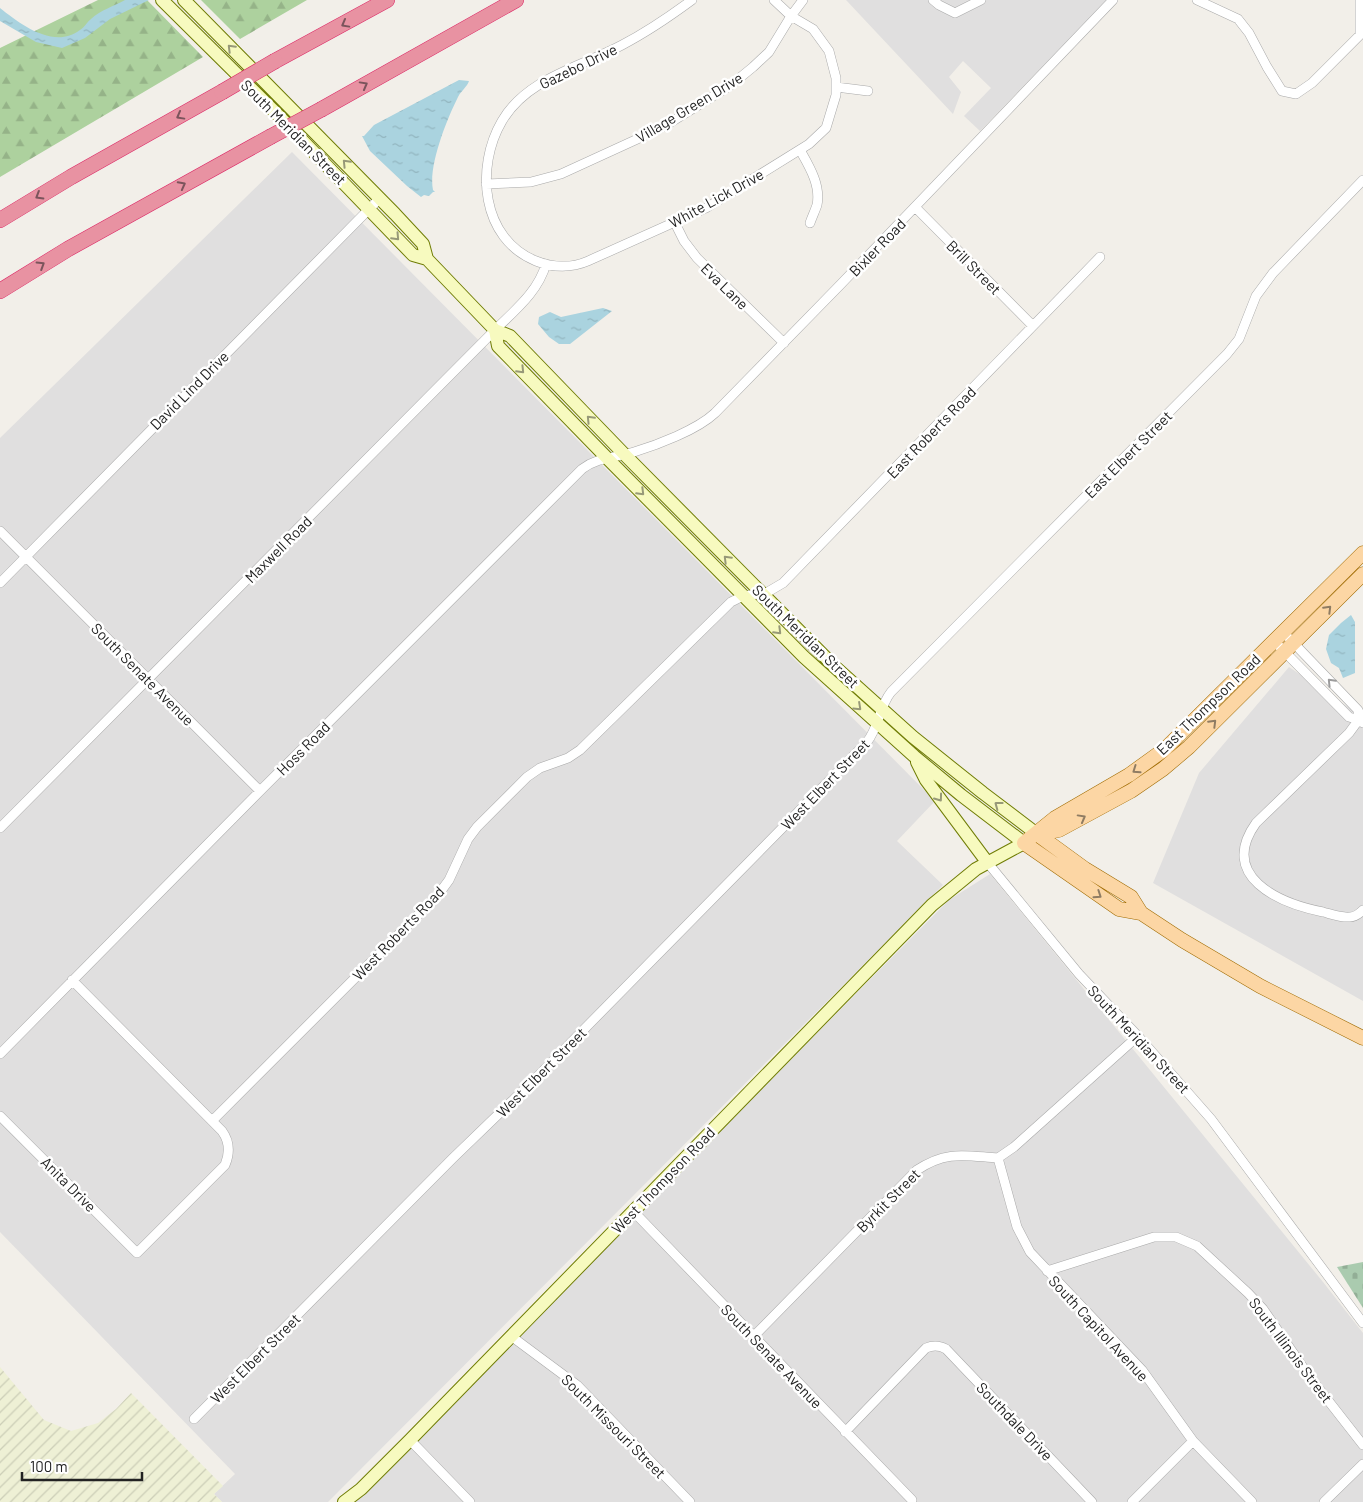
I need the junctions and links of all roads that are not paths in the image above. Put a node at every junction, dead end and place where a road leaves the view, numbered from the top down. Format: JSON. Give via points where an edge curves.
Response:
{"nodes":[{"id":1,"x":184,"y":0,"type":"edge"},
{"id":2,"x":387,"y":0,"type":"edge"},
{"id":3,"x":516,"y":0,"type":"edge"},
{"id":4,"x":692,"y":0,"type":"edge"},
{"id":5,"x":774,"y":0,"type":"edge"},
{"id":6,"x":803,"y":0,"type":"edge"},
{"id":7,"x":933,"y":0,"type":"edge"},
{"id":8,"x":981,"y":0,"type":"edge"},
{"id":9,"x":1113,"y":0,"type":"edge"},
{"id":10,"x":1197,"y":0,"type":"edge"},
{"id":11,"x":1360,"y":0,"type":"edge"},
{"id":12,"x":166,"y":4,"type":"edge"},
{"id":13,"x":791,"y":16,"type":"junction"},
{"id":14,"x":836,"y":87,"type":"junction"},
{"id":15,"x":868,"y":91,"type":"dead end"},
{"id":16,"x":800,"y":150,"type":"junction"},
{"id":17,"x":1363,"y":180,"type":"edge"},
{"id":18,"x":486,"y":184,"type":"junction"},
{"id":19,"x":380,"y":198,"type":"junction"},
{"id":20,"x":915,"y":207,"type":"junction"},
{"id":21,"x":369,"y":209,"type":"junction"},
{"id":22,"x":0,"y":220,"type":"edge"},
{"id":23,"x":675,"y":223,"type":"junction"},
{"id":24,"x":810,"y":223,"type":"dead end"},
{"id":25,"x":1100,"y":257,"type":"dead end"},
{"id":26,"x":427,"y":259,"type":"junction"},
{"id":27,"x":546,"y":264,"type":"junction"},
{"id":28,"x":0,"y":292,"type":"edge"},
{"id":29,"x":1033,"y":326,"type":"junction"},
{"id":30,"x":495,"y":330,"type":"junction"},
{"id":31,"x":784,"y":343,"type":"junction"},
{"id":32,"x":615,"y":456,"type":"junction"},
{"id":33,"x":0,"y":531,"type":"edge"},
{"id":34,"x":1363,"y":553,"type":"edge"},
{"id":35,"x":25,"y":558,"type":"junction"},
{"id":36,"x":1363,"y":574,"type":"edge"},
{"id":37,"x":0,"y":583,"type":"edge"},
{"id":38,"x":753,"y":595,"type":"junction"},
{"id":39,"x":1278,"y":636,"type":"junction"},
{"id":40,"x":1289,"y":647,"type":"junction"},
{"id":41,"x":148,"y":680,"type":"junction"},
{"id":42,"x":879,"y":717,"type":"junction"},
{"id":43,"x":1362,"y":719,"type":"edge"},
{"id":44,"x":914,"y":756,"type":"junction"},
{"id":45,"x":260,"y":792,"type":"junction"},
{"id":46,"x":0,"y":828,"type":"edge"},
{"id":47,"x":1037,"y":834,"type":"junction"},
{"id":48,"x":1024,"y":843,"type":"junction"},
{"id":49,"x":987,"y":862,"type":"junction"},
{"id":50,"x":1141,"y":913,"type":"junction"},
{"id":51,"x":1361,"y":916,"type":"edge"},
{"id":52,"x":72,"y":980,"type":"junction"},
{"id":53,"x":1138,"y":1036,"type":"junction"},
{"id":54,"x":1363,"y":1038,"type":"edge"},
{"id":55,"x":0,"y":1054,"type":"edge"},
{"id":56,"x":0,"y":1116,"type":"edge"},
{"id":57,"x":212,"y":1122,"type":"junction"},
{"id":58,"x":998,"y":1158,"type":"junction"},
{"id":59,"x":633,"y":1211,"type":"junction"},
{"id":60,"x":1047,"y":1271,"type":"junction"},
{"id":61,"x":1363,"y":1322,"type":"edge"},
{"id":62,"x":511,"y":1336,"type":"junction"},
{"id":63,"x":753,"y":1336,"type":"junction"},
{"id":64,"x":194,"y":1419,"type":"dead end"},
{"id":65,"x":845,"y":1432,"type":"junction"},
{"id":66,"x":410,"y":1440,"type":"junction"},
{"id":67,"x":1193,"y":1441,"type":"junction"},
{"id":68,"x":1363,"y":1445,"type":"edge"},
{"id":69,"x":1363,"y":1464,"type":"edge"},
{"id":70,"x":912,"y":1500,"type":"dead end"},
{"id":71,"x":344,"y":1502,"type":"edge"},
{"id":72,"x":470,"y":1502,"type":"edge"},
{"id":73,"x":690,"y":1502,"type":"edge"},
{"id":74,"x":1092,"y":1502,"type":"edge"},
{"id":75,"x":1132,"y":1502,"type":"edge"},
{"id":76,"x":1252,"y":1502,"type":"edge"},
{"id":77,"x":1324,"y":1502,"type":"edge"}],
"edges":[{"from":19,"to":1,"type":"main road","name":"South Meridian Street","one_way":true},
{"from":2,"to":22,"type":"highway","one_way":true,"bridge":true},
{"from":28,"to":3,"type":"highway","one_way":true,"bridge":true,"via":[[77,244]]},
{"from":4,"to":18,"type":"street","name":"Gazebo Drive","via":[[620,46],[550,78],[526,93],[509,110],[495,134],[488,155]]},
{"from":5,"to":13,"type":"street"},
{"from":6,"to":13,"type":"street","name":"Village Green Drive"},
{"from":7,"to":8,"type":"street","via":[[955,13]]},
{"from":9,"to":20,"type":"street","name":"Bixler Road"},
{"from":10,"to":11,"type":"street","via":[[1238,19],[1282,91],[1296,94],[1312,83],[1360,35]]},
{"from":12,"to":21,"type":"main road","name":"South Meridian Street"},
{"from":13,"to":14,"type":"street","name":"White Lick Drive","via":[[813,29],[830,51]]},
{"from":13,"to":18,"type":"street","name":"Village Green Drive","via":[[769,52],[753,67],[731,85],[662,127],[553,176],[531,182]]},
{"from":14,"to":15,"type":"street"},
{"from":14,"to":16,"type":"street","name":"White Lick Drive","via":[[826,128]]},
{"from":16,"to":23,"type":"street","name":"White Lick Drive","via":[[706,208]]},
{"from":16,"to":24,"type":"street","via":[[817,189],[817,204]]},
{"from":17,"to":42,"type":"street","name":"East Elbert Street","via":[[1273,273],[1256,296],[1239,339],[1227,354],[892,692]]},
{"from":18,"to":27,"type":"street","name":"White Lick Drive","via":[[492,212],[504,236],[522,254]]},
{"from":19,"to":21,"type":"street","name":"David Lind Drive"},
{"from":19,"to":26,"type":"main road","name":"South Meridian Street","via":[[423,244]]},
{"from":20,"to":29,"type":"street","name":"Brill Street"},
{"from":20,"to":31,"type":"street","name":"Bixler Road"},
{"from":21,"to":26,"type":"main road","name":"South Meridian Street","one_way":true,"via":[[413,255]]},
{"from":21,"to":35,"type":"street","name":"David Lind Drive"},
{"from":23,"to":27,"type":"street","name":"White Lick Drive","via":[[585,262],[568,266]]},
{"from":23,"to":31,"type":"street","name":"Eva Lane","via":[[697,258]]},
{"from":25,"to":29,"type":"street","name":"East Roberts Road"},
{"from":26,"to":30,"type":"main road","name":"South Meridian Street"},
{"from":27,"to":30,"type":"street","name":"Maxwell Road","via":[[531,293]]},
{"from":29,"to":38,"type":"street","name":"East Roberts Road","via":[[783,583]]},
{"from":32,"to":30,"type":"main road","name":"South Meridian Street","one_way":true,"via":[[510,336]]},
{"from":30,"to":32,"type":"main road","name":"South Meridian Street","one_way":true,"via":[[498,346]]},
{"from":30,"to":41,"type":"street","name":"Maxwell Road"},
{"from":31,"to":32,"type":"street","name":"Bixler Road","via":[[702,423],[636,451]]},
{"from":32,"to":38,"type":"main road","name":"South Meridian Street","one_way":true},
{"from":38,"to":32,"type":"main road","name":"South Meridian Street","one_way":true},
{"from":32,"to":45,"type":"street","name":"Hoss Road","via":[[594,462],[582,470]]},
{"from":33,"to":35,"type":"street","name":"South Senate Avenue"},
{"from":34,"to":39,"type":"main road","name":"East Thompson Road"},
{"from":35,"to":37,"type":"street","name":"David Lind Drive"},
{"from":35,"to":41,"type":"street","name":"South Senate Avenue"},
{"from":40,"to":36,"type":"main road","name":"East Thompson Road","one_way":true},
{"from":38,"to":42,"type":"main road","name":"South Meridian Street","via":[[834,666]]},
{"from":38,"to":42,"type":"main road","name":"South Meridian Street","one_way":true,"via":[[804,657]]},
{"from":38,"to":57,"type":"street","name":"West Roberts Road","via":[[736,599],[727,606],[580,750],[540,768],[524,780],[470,836],[449,880],[438,894]]},
{"from":39,"to":40,"type":"street"},
{"from":39,"to":40,"type":"street"},
{"from":39,"to":47,"type":"main road","name":"East Thompson Road","one_way":true,"via":[[1158,754],[1129,775],[1055,818]]},
{"from":40,"to":43,"type":"street","via":[[1349,717]]},
{"from":47,"to":40,"type":"main road","name":"East Thompson Road","one_way":true,"via":[[1059,830],[1164,769]]},
{"from":41,"to":45,"type":"street","name":"South Senate Avenue"},
{"from":41,"to":46,"type":"street","name":"Maxwell Road"},
{"from":42,"to":44,"type":"main road","name":"South Meridian Street"},
{"from":47,"to":42,"type":"main road","name":"South Meridian Street","one_way":true},
{"from":42,"to":64,"type":"street","name":"West Elbert Street","via":[[867,742]]},
{"from":43,"to":51,"type":"street","via":[[1256,823],[1244,851],[1244,862],[1260,886],[1304,908],[1348,917]]},
{"from":44,"to":48,"type":"main road","name":"South Meridian Street"},
{"from":44,"to":49,"type":"main road","name":"South Meridian Street","one_way":true,"via":[[926,780]]},
{"from":45,"to":52,"type":"street","name":"Hoss Road"},
{"from":47,"to":48,"type":"main road","name":"East Thompson Road"},
{"from":47,"to":50,"type":"main road","name":"South Meridian Street","via":[[1085,870],[1131,898]]},
{"from":48,"to":49,"type":"main road","name":"East Thompson Road"},
{"from":48,"to":50,"type":"main road","name":"South Meridian Street","one_way":true,"via":[[1119,909]]},
{"from":49,"to":53,"type":"street","name":"South Meridian Street","via":[[1068,962]]},
{"from":49,"to":59,"type":"main road","name":"West Thompson Road","via":[[932,905]]},
{"from":50,"to":54,"type":"main road","name":"South Meridian Street","via":[[1260,986]]},
{"from":52,"to":55,"type":"street","name":"Hoss Road"},
{"from":52,"to":57,"type":"street"},
{"from":53,"to":58,"type":"street"},
{"from":53,"to":61,"type":"street","name":"South Meridian Street","via":[[1226,1137]]},
{"from":56,"to":57,"type":"street","name":"Anita Drive","via":[[137,1253],[225,1165],[229,1154],[228,1142]]},
{"from":58,"to":60,"type":"street","name":"South Capitol Avenue","via":[[1020,1234],[1032,1255]]},
{"from":58,"to":63,"type":"street","name":"Byrkit Street","via":[[963,1154],[948,1156],[917,1170]]},
{"from":59,"to":62,"type":"main road","name":"West Thompson Road"},
{"from":59,"to":63,"type":"street","name":"South Senate Avenue"},
{"from":60,"to":67,"type":"street","name":"South Capitol Avenue","via":[[1142,1370]]},
{"from":60,"to":68,"type":"street","name":"South Illinois Street","via":[[1154,1237],[1176,1238],[1197,1246],[1257,1302]]},
{"from":62,"to":66,"type":"main road","name":"West Thompson Road"},
{"from":62,"to":73,"type":"street","name":"South Missouri Street","via":[[577,1385]]},
{"from":63,"to":65,"type":"street","name":"South Senate Avenue"},
{"from":65,"to":70,"type":"street","name":"South Senate Avenue"},
{"from":65,"to":74,"type":"street","name":"Southdale Drive","via":[[926,1348],[941,1346]]},
{"from":66,"to":71,"type":"main road","name":"West Thompson Road"},
{"from":66,"to":72,"type":"street"},
{"from":67,"to":75,"type":"street"},
{"from":67,"to":76,"type":"street","name":"South Capitol Avenue"},
{"from":69,"to":77,"type":"street"}]}
